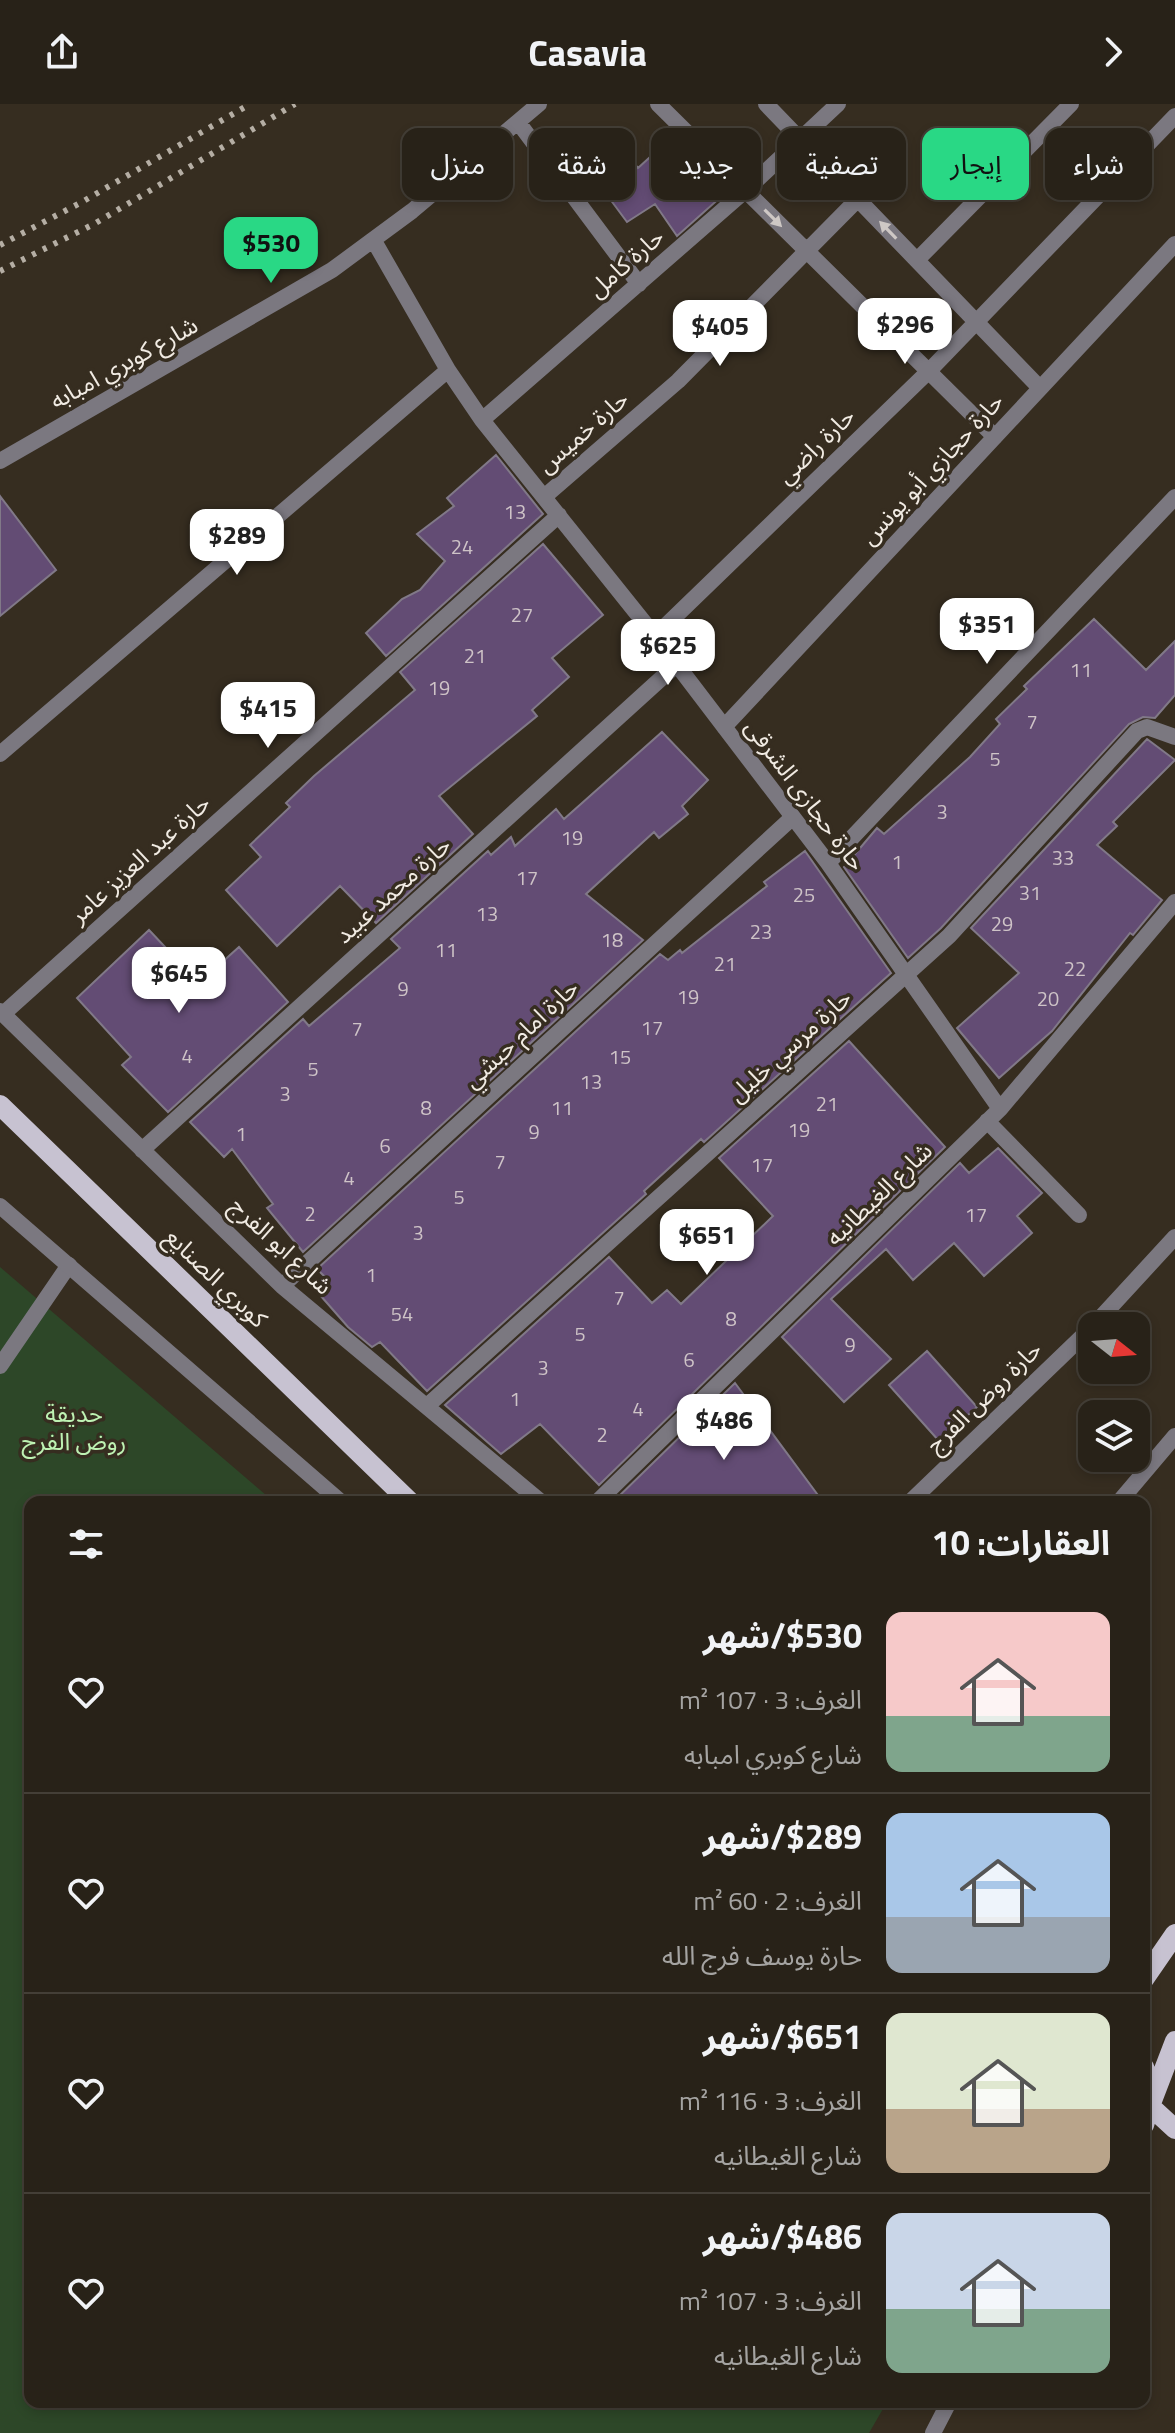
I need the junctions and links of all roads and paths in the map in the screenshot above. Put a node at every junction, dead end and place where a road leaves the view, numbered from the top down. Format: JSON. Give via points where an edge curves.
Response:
{"nodes":[{"id":1,"x":539,"y":104,"type":"edge"},
{"id":2,"x":658,"y":104,"type":"edge"},
{"id":3,"x":766,"y":104,"type":"edge"},
{"id":4,"x":838,"y":104,"type":"edge"},
{"id":5,"x":1071,"y":104,"type":"edge"},
{"id":6,"x":1175,"y":116,"type":"edge"},
{"id":7,"x":518,"y":122,"type":"junction"},
{"id":8,"x":683,"y":128,"type":"edge"},
{"id":9,"x":789,"y":128,"type":"edge"},
{"id":10,"x":812,"y":128,"type":"edge"},
{"id":11,"x":777,"y":161,"type":"edge"},
{"id":12,"x":761,"y":176,"type":"edge"},
{"id":13,"x":735,"y":200,"type":"edge"},
{"id":14,"x":756,"y":200,"type":"edge"},
{"id":15,"x":857,"y":200,"type":"edge"},
{"id":16,"x":859,"y":200,"type":"edge"},
{"id":17,"x":374,"y":241,"type":"junction"},
{"id":18,"x":1175,"y":244,"type":"edge"},
{"id":19,"x":807,"y":252,"type":"junction"},
{"id":20,"x":917,"y":260,"type":"junction"},
{"id":21,"x":639,"y":284,"type":"junction"},
{"id":22,"x":977,"y":323,"type":"junction"},
{"id":23,"x":448,"y":370,"type":"junction"},
{"id":24,"x":929,"y":371,"type":"junction"},
{"id":25,"x":1039,"y":387,"type":"junction"},
{"id":26,"x":482,"y":420,"type":"junction"},
{"id":27,"x":995,"y":437,"type":"junction"},
{"id":28,"x":0,"y":461,"type":"edge"},
{"id":29,"x":544,"y":497,"type":"junction"},
{"id":30,"x":1175,"y":497,"type":"edge"},
{"id":31,"x":559,"y":515,"type":"junction"},
{"id":32,"x":655,"y":636,"type":"junction"},
{"id":33,"x":676,"y":665,"type":"junction"},
{"id":34,"x":724,"y":727,"type":"junction"},
{"id":35,"x":1175,"y":737,"type":"edge"},
{"id":36,"x":0,"y":754,"type":"edge"},
{"id":37,"x":793,"y":817,"type":"junction"},
{"id":38,"x":828,"y":863,"type":"junction"},
{"id":39,"x":1175,"y":902,"type":"edge"},
{"id":40,"x":905,"y":974,"type":"junction"},
{"id":41,"x":2,"y":1012,"type":"edge"},
{"id":42,"x":0,"y":1105,"type":"edge"},
{"id":43,"x":993,"y":1115,"type":"junction"},
{"id":44,"x":142,"y":1150,"type":"junction"},
{"id":45,"x":0,"y":1206,"type":"edge"},
{"id":46,"x":1079,"y":1215,"type":"dead end"},
{"id":47,"x":1172,"y":1246,"type":"edge"},
{"id":48,"x":69,"y":1265,"type":"junction"},
{"id":49,"x":282,"y":1286,"type":"junction"},
{"id":50,"x":1108,"y":1312,"type":"edge"},
{"id":51,"x":1078,"y":1341,"type":"edge"},
{"id":52,"x":0,"y":1366,"type":"edge"},
{"id":53,"x":427,"y":1406,"type":"junction"},
{"id":54,"x":1175,"y":1436,"type":"edge"},
{"id":55,"x":334,"y":1496,"type":"edge"},
{"id":56,"x":403,"y":1496,"type":"edge"},
{"id":57,"x":534,"y":1496,"type":"edge"},
{"id":58,"x":603,"y":1496,"type":"edge"},
{"id":59,"x":916,"y":1496,"type":"edge"},
{"id":60,"x":1124,"y":1496,"type":"edge"},
{"id":61,"x":1175,"y":1934,"type":"edge"},
{"id":62,"x":1150,"y":1970,"type":"edge"},
{"id":63,"x":1175,"y":2041,"type":"edge"},
{"id":64,"x":1150,"y":2108,"type":"edge"},
{"id":65,"x":1150,"y":2117,"type":"edge"},
{"id":66,"x":1175,"y":2129,"type":"edge"},
{"id":67,"x":946,"y":2408,"type":"edge"},
{"id":68,"x":933,"y":2433,"type":"edge"}],
"edges":[{"from":1,"to":7,"type":"street","name":"شارع كوبري امبابه"},
{"from":2,"to":8,"type":"street"},
{"from":3,"to":9,"type":"street"},
{"from":4,"to":10,"type":"street","name":"حارة كامل"},
{"from":5,"to":20,"type":"street"},
{"from":6,"to":22,"type":"street","name":"حارة راضي"},
{"from":7,"to":17,"type":"street","name":"شارع كوبري امبابه"},
{"from":7,"to":21,"type":"street"},
{"from":11,"to":12,"type":"street","name":"حارة كامل"},
{"from":13,"to":21,"type":"street","name":"حارة كامل"},
{"from":14,"to":19,"type":"street","one_way":true},
{"from":15,"to":19,"type":"street","name":"حارة خميس"},
{"from":20,"to":16,"type":"street","one_way":true},
{"from":17,"to":23,"type":"street","name":"حارة حجازى الشرقى"},
{"from":17,"to":28,"type":"street","name":"شارع كوبري امبابه","via":[[277,304]]},
{"from":18,"to":25,"type":"street","name":"حارة حجازي أبو يونس"},
{"from":19,"to":24,"type":"street"},
{"from":19,"to":29,"type":"street","name":"حارة خميس","via":[[678,381]]},
{"from":20,"to":22,"type":"street"},
{"from":21,"to":26,"type":"street","name":"حارة كامل"},
{"from":22,"to":24,"type":"street","name":"حارة راضي"},
{"from":22,"to":25,"type":"street"},
{"from":23,"to":26,"type":"street","name":"حارة حجازى الشرقى"},
{"from":23,"to":36,"type":"street"},
{"from":24,"to":27,"type":"street"},
{"from":24,"to":32,"type":"street","name":"حارة راضي"},
{"from":25,"to":27,"type":"street","name":"حارة حجازي أبو يونس"},
{"from":26,"to":29,"type":"street","name":"حارة حجازى الشرقى"},
{"from":27,"to":34,"type":"street","name":"حارة حجازي أبو يونس"},
{"from":29,"to":31,"type":"street","name":"حارة حجازى الشرقى"},
{"from":30,"to":38,"type":"street"},
{"from":31,"to":32,"type":"street","name":"حارة حجازى الشرقى"},
{"from":31,"to":41,"type":"street","name":"حارة عبد العزيز عامر"},
{"from":32,"to":33,"type":"street","name":"حارة حجازى الشرقى"},
{"from":33,"to":34,"type":"street","name":"حارة حجازى الشرقى"},
{"from":33,"to":44,"type":"street","name":"حارة محمد عبيد"},
{"from":34,"to":37,"type":"street","name":"حارة حجازى الشرقى"},
{"from":35,"to":40,"type":"street","name":"حارة مرسي خليل","via":[[1147,727],[1137,731],[949,936]]},
{"from":37,"to":38,"type":"street","name":"حارة حجازى الشرقى"},
{"from":37,"to":49,"type":"street","name":"حارة امام حبشي"},
{"from":38,"to":40,"type":"street","name":"حارة حجازى الشرقى"},
{"from":39,"to":43,"type":"street","name":"شارع الغيطانيه"},
{"from":40,"to":43,"type":"street","name":"حارة حجازى الشرقى"},
{"from":40,"to":53,"type":"street","name":"حارة مرسي خليل"},
{"from":41,"to":44,"type":"street","name":"شارع ابو الفرج"},
{"from":42,"to":56,"type":"main road","name":"كوبري الصنايع"},
{"from":43,"to":46,"type":"street","name":"حارة حجازى الشرقى"},
{"from":43,"to":58,"type":"street","name":"شارع الغيطانيه"},
{"from":44,"to":49,"type":"street","name":"شارع ابو الفرج"},
{"from":45,"to":48,"type":"street"},
{"from":47,"to":50,"type":"street","name":"حارة روض الفرج"},
{"from":48,"to":52,"type":"street"},
{"from":48,"to":55,"type":"street"},
{"from":49,"to":53,"type":"street","name":"شارع ابو الفرج"},
{"from":51,"to":59,"type":"street","name":"حارة روض الفرج"},
{"from":53,"to":57,"type":"street","name":"شارع ابو الفرج"},
{"from":54,"to":60,"type":"street"},
{"from":61,"to":62,"type":"main road"},
{"from":63,"to":64,"type":"main road"},
{"from":65,"to":66,"type":"main road"},
{"from":67,"to":68,"type":"street"}]}
